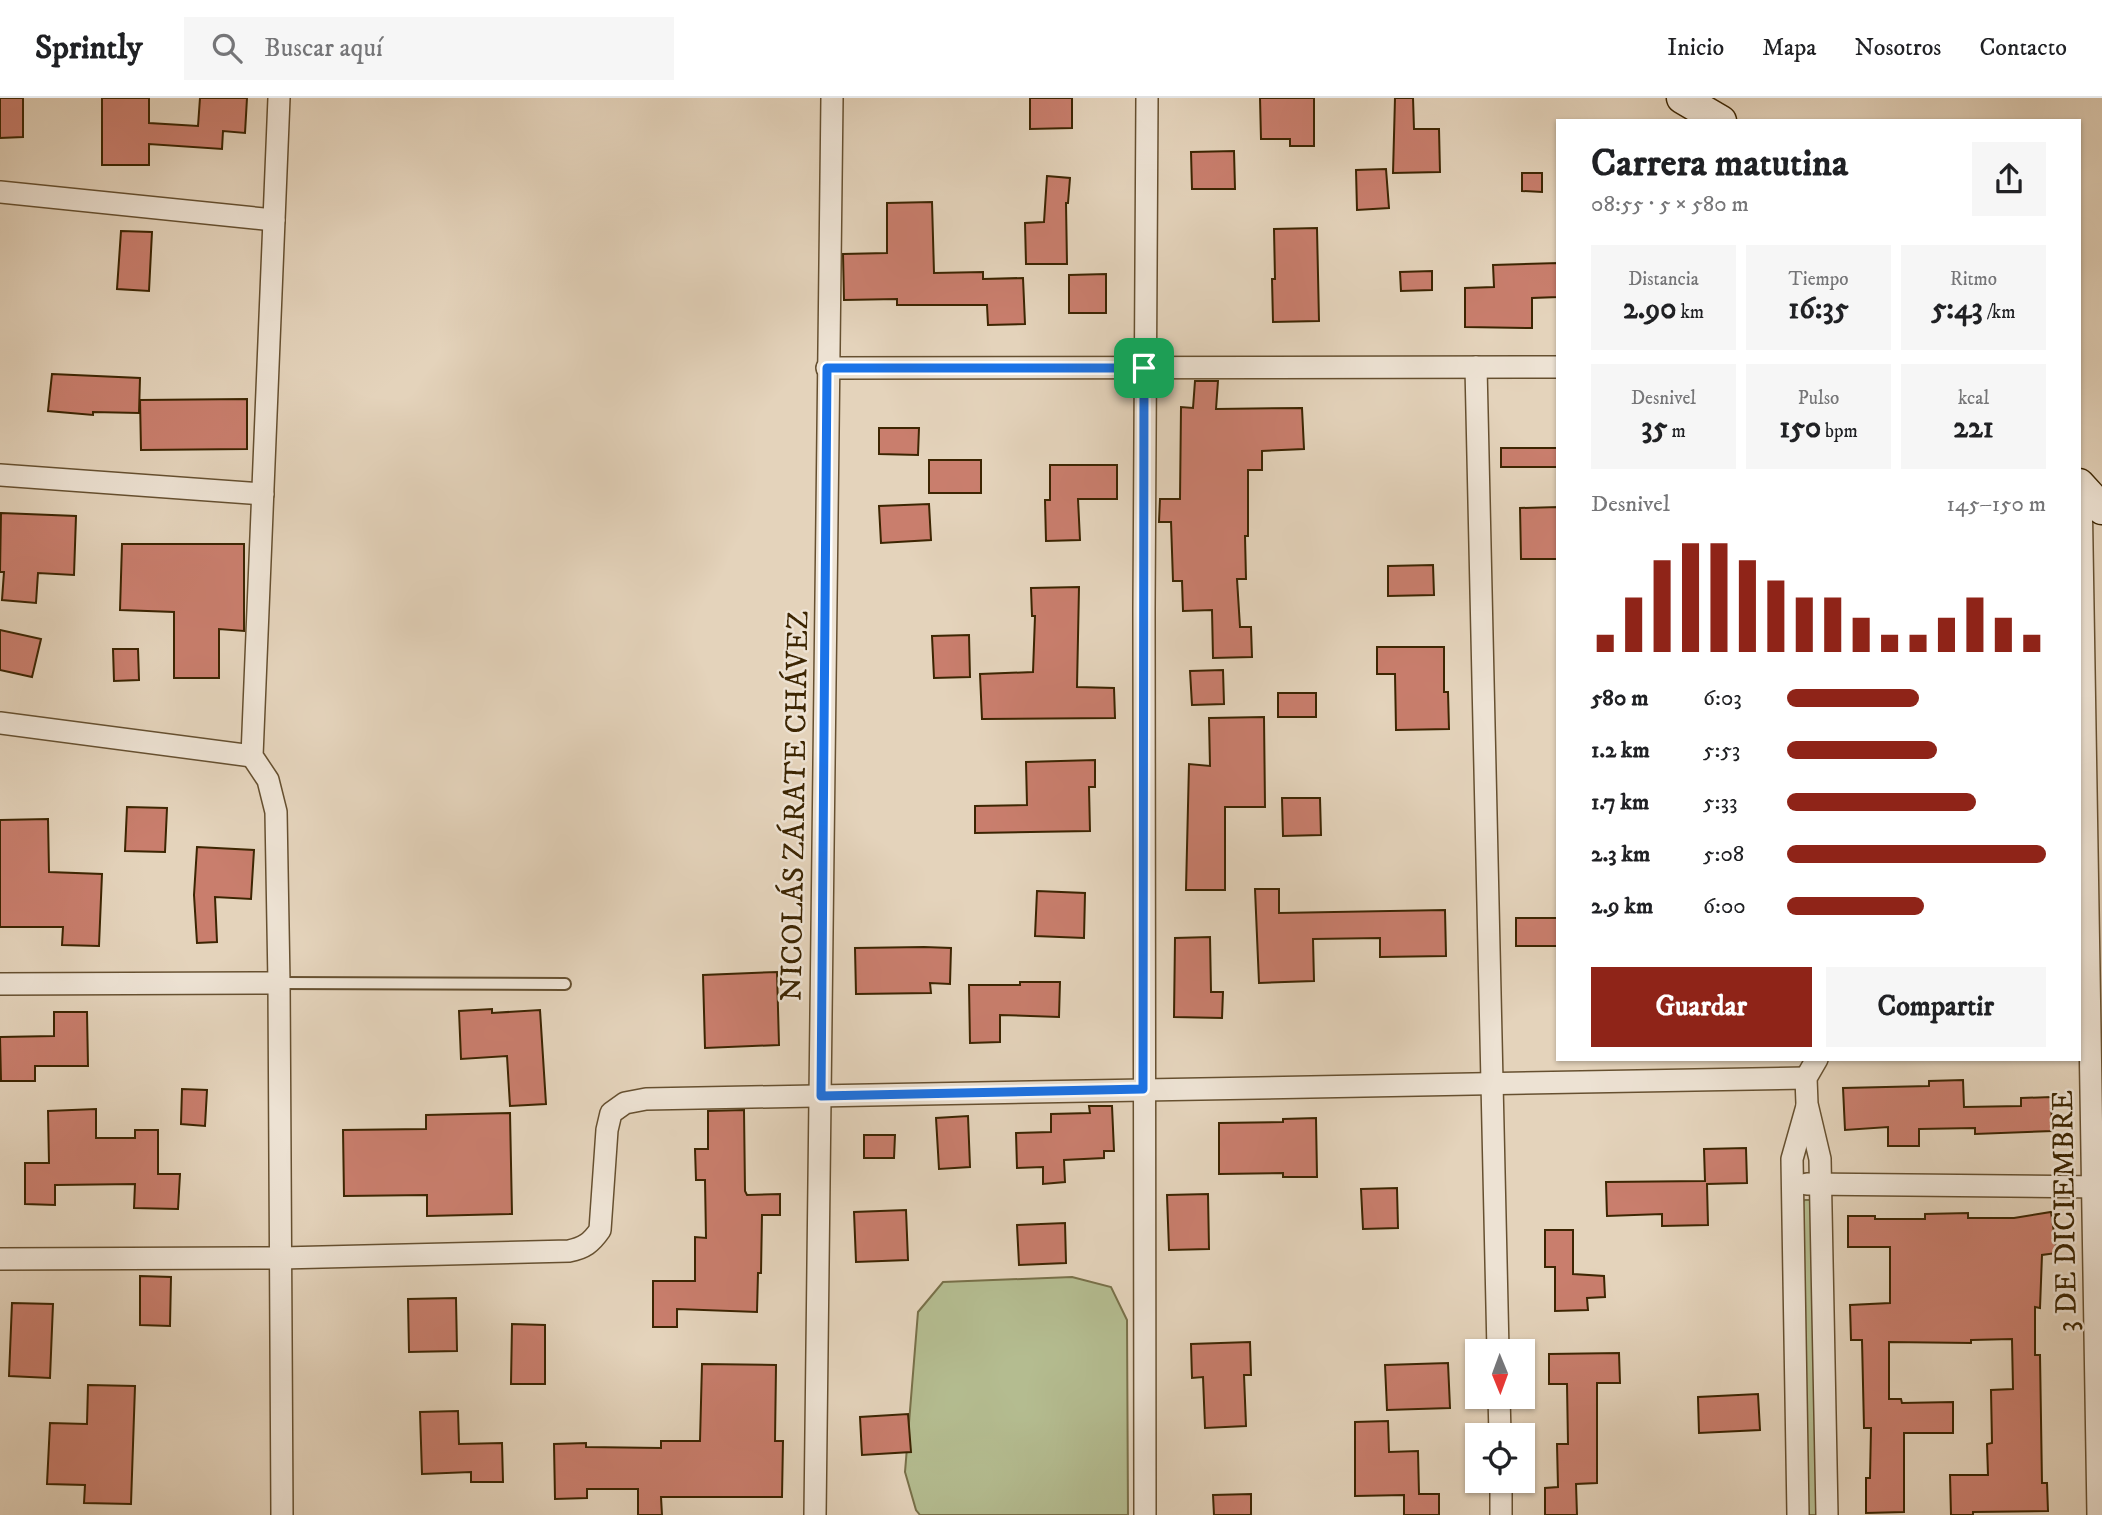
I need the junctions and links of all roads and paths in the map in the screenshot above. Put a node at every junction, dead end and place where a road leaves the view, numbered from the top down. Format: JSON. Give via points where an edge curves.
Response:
{"nodes":[{"id":1,"x":279,"y":98,"type":"edge"},
{"id":2,"x":832,"y":98,"type":"edge"},
{"id":3,"x":1147,"y":98,"type":"edge"},
{"id":4,"x":1682,"y":98,"type":"edge"},
{"id":5,"x":1718,"y":119,"type":"edge"},
{"id":6,"x":0,"y":192,"type":"edge"},
{"id":7,"x":274,"y":220,"type":"junction"},
{"id":8,"x":1476,"y":367,"type":"junction"},
{"id":9,"x":1556,"y":367,"type":"edge"},
{"id":10,"x":827,"y":368,"type":"junction"},
{"id":11,"x":1144,"y":368,"type":"junction"},
{"id":12,"x":0,"y":475,"type":"edge"},
{"id":13,"x":2081,"y":486,"type":"edge"},
{"id":14,"x":263,"y":494,"type":"junction"},
{"id":15,"x":2102,"y":509,"type":"edge"},
{"id":16,"x":2081,"y":593,"type":"edge"},
{"id":17,"x":0,"y":723,"type":"edge"},
{"id":18,"x":251,"y":756,"type":"junction"},
{"id":19,"x":2084,"y":917,"type":"edge"},
{"id":20,"x":279,"y":983,"type":"junction"},
{"id":21,"x":0,"y":984,"type":"edge"},
{"id":22,"x":565,"y":984,"type":"dead end"},
{"id":23,"x":1816,"y":1061,"type":"edge"},
{"id":24,"x":1806,"y":1077,"type":"junction"},
{"id":25,"x":1493,"y":1082,"type":"junction"},
{"id":26,"x":1143,"y":1089,"type":"junction"},
{"id":27,"x":821,"y":1096,"type":"junction"},
{"id":28,"x":1807,"y":1104,"type":"junction"},
{"id":29,"x":1793,"y":1184,"type":"junction"},
{"id":30,"x":1821,"y":1185,"type":"junction"},
{"id":31,"x":2097,"y":1187,"type":"edge"},
{"id":32,"x":281,"y":1258,"type":"junction"},
{"id":33,"x":0,"y":1259,"type":"edge"},
{"id":34,"x":1498,"y":1339,"type":"edge"},
{"id":35,"x":2100,"y":1448,"type":"edge"},
{"id":36,"x":1501,"y":1493,"type":"edge"},
{"id":37,"x":282,"y":1515,"type":"edge"},
{"id":38,"x":815,"y":1515,"type":"edge"},
{"id":39,"x":1144,"y":1515,"type":"edge"},
{"id":40,"x":1502,"y":1515,"type":"edge"},
{"id":41,"x":1798,"y":1515,"type":"edge"},
{"id":42,"x":1827,"y":1515,"type":"edge"},
{"id":43,"x":2098,"y":1515,"type":"edge"}],
"edges":[{"from":1,"to":7,"type":"street"},
{"from":2,"to":10,"type":"street","name":"NICOLÁS ZÁRATE CHÁVEZ"},
{"from":3,"to":11,"type":"street"},
{"from":4,"to":5,"type":"main road"},
{"from":6,"to":7,"type":"street"},
{"from":7,"to":14,"type":"street"},
{"from":8,"to":9,"type":"street"},
{"from":8,"to":11,"type":"street"},
{"from":8,"to":25,"type":"street"},
{"from":10,"to":11,"type":"street"},
{"from":10,"to":27,"type":"street","name":"NICOLÁS ZÁRATE CHÁVEZ"},
{"from":11,"to":26,"type":"street"},
{"from":12,"to":14,"type":"street"},
{"from":13,"to":15,"type":"main road"},
{"from":14,"to":18,"type":"street"},
{"from":16,"to":19,"type":"street","name":"3 DE DICIEMBRE"},
{"from":17,"to":18,"type":"street"},
{"from":18,"to":20,"type":"street","via":[[268,780],[276,812]]},
{"from":19,"to":31,"type":"street","name":"3 DE DICIEMBRE"},
{"from":20,"to":21,"type":"street"},
{"from":20,"to":22,"type":"lane"},
{"from":20,"to":32,"type":"street"},
{"from":23,"to":24,"type":"street"},
{"from":24,"to":25,"type":"street"},
{"from":24,"to":28,"type":"street"},
{"from":25,"to":26,"type":"street"},
{"from":25,"to":34,"type":"street"},
{"from":26,"to":27,"type":"street"},
{"from":26,"to":39,"type":"street"},
{"from":27,"to":32,"type":"street","via":[[625,1103],[611,1113],[607,1130],[600,1230],[581,1248]]},
{"from":27,"to":38,"type":"street","name":"NICOLÁS ZÁRATE CHÁVEZ"},
{"from":28,"to":29,"type":"street","via":[[1793,1159]]},
{"from":28,"to":30,"type":"street"},
{"from":29,"to":30,"type":"street"},
{"from":29,"to":41,"type":"street"},
{"from":30,"to":31,"type":"street"},
{"from":30,"to":42,"type":"street"},
{"from":31,"to":35,"type":"street","name":"3 DE DICIEMBRE"},
{"from":32,"to":33,"type":"street"},
{"from":32,"to":37,"type":"street"},
{"from":35,"to":43,"type":"street","name":"3 DE DICIEMBRE"},
{"from":36,"to":40,"type":"street"}]}
